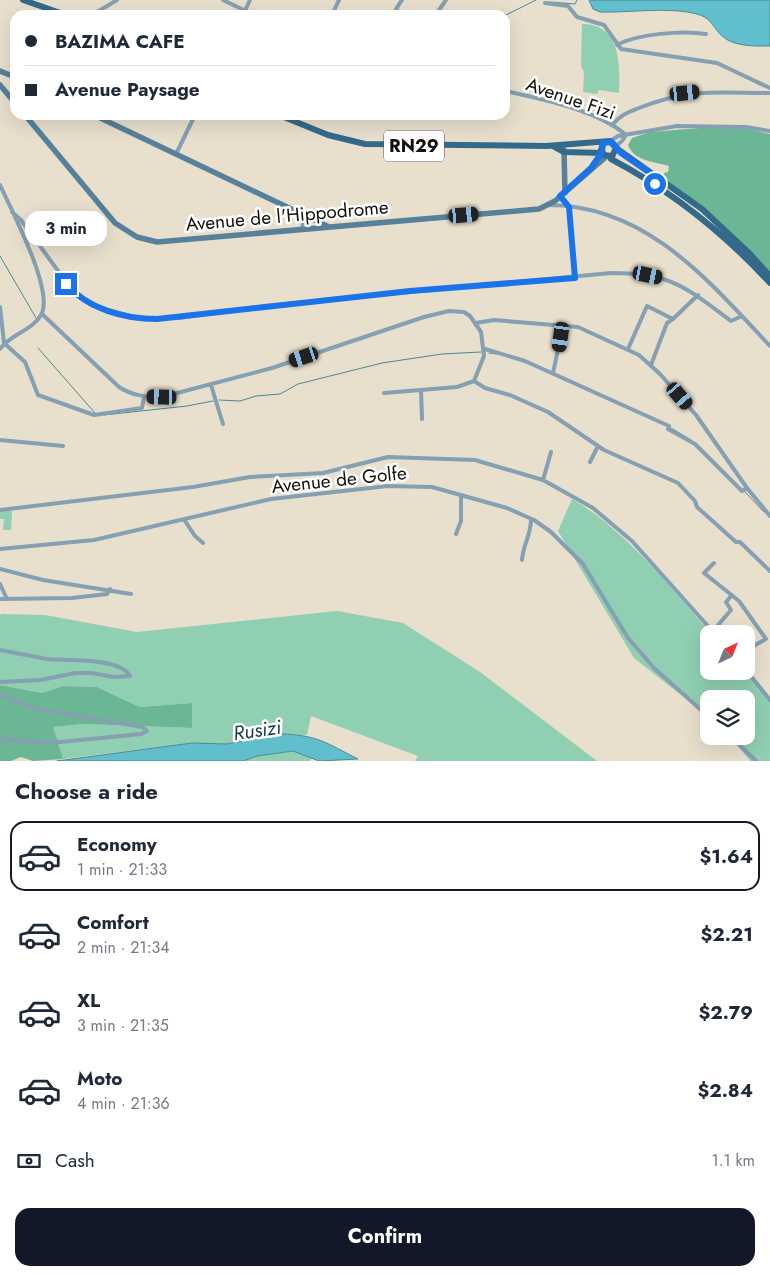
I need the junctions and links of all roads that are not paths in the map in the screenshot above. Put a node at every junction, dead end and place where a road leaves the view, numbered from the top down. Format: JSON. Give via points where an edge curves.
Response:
{"nodes":[{"id":1,"x":23,"y":0,"type":"edge"},
{"id":2,"x":117,"y":0,"type":"edge"},
{"id":3,"x":223,"y":0,"type":"edge"},
{"id":4,"x":544,"y":3,"type":"dead end"},
{"id":5,"x":52,"y":10,"type":"edge"},
{"id":6,"x":100,"y":10,"type":"edge"},
{"id":7,"x":239,"y":10,"type":"edge"},
{"id":8,"x":706,"y":34,"type":"dead end"},
{"id":9,"x":617,"y":45,"type":"junction"},
{"id":10,"x":0,"y":85,"type":"edge"},
{"id":11,"x":770,"y":88,"type":"edge"},
{"id":12,"x":510,"y":92,"type":"edge"},
{"id":13,"x":770,"y":94,"type":"edge"},
{"id":14,"x":10,"y":97,"type":"edge"},
{"id":15,"x":29,"y":120,"type":"edge"},
{"id":16,"x":105,"y":120,"type":"edge"},
{"id":17,"x":193,"y":120,"type":"edge"},
{"id":18,"x":291,"y":120,"type":"edge"},
{"id":19,"x":613,"y":124,"type":"junction"},
{"id":20,"x":770,"y":131,"type":"edge"},
{"id":21,"x":626,"y":135,"type":"junction"},
{"id":22,"x":564,"y":143,"type":"junction"},
{"id":23,"x":611,"y":144,"type":"junction"},
{"id":24,"x":553,"y":146,"type":"junction"},
{"id":25,"x":564,"y":152,"type":"junction"},
{"id":26,"x":176,"y":154,"type":"junction"},
{"id":27,"x":607,"y":156,"type":"junction"},
{"id":28,"x":657,"y":181,"type":"junction"},
{"id":29,"x":0,"y":185,"type":"edge"},
{"id":30,"x":562,"y":194,"type":"junction"},
{"id":31,"x":548,"y":205,"type":"junction"},
{"id":32,"x":567,"y":206,"type":"junction"},
{"id":33,"x":12,"y":212,"type":"junction"},
{"id":34,"x":304,"y":216,"type":"junction"},
{"id":35,"x":329,"y":227,"type":"junction"},
{"id":36,"x":302,"y":229,"type":"junction"},
{"id":37,"x":770,"y":276,"type":"edge"},
{"id":38,"x":575,"y":278,"type":"junction"},
{"id":39,"x":770,"y":283,"type":"edge"},
{"id":40,"x":698,"y":295,"type":"junction"},
{"id":41,"x":0,"y":307,"type":"edge"},
{"id":42,"x":42,"y":314,"type":"junction"},
{"id":43,"x":742,"y":316,"type":"junction"},
{"id":44,"x":673,"y":319,"type":"junction"},
{"id":45,"x":476,"y":323,"type":"junction"},
{"id":46,"x":563,"y":326,"type":"junction"},
{"id":47,"x":4,"y":343,"type":"junction"},
{"id":48,"x":770,"y":346,"type":"edge"},
{"id":49,"x":0,"y":349,"type":"edge"},
{"id":50,"x":485,"y":349,"type":"junction"},
{"id":51,"x":628,"y":349,"type":"junction"},
{"id":52,"x":651,"y":365,"type":"junction"},
{"id":53,"x":553,"y":373,"type":"junction"},
{"id":54,"x":474,"y":381,"type":"junction"},
{"id":55,"x":211,"y":385,"type":"junction"},
{"id":56,"x":421,"y":390,"type":"junction"},
{"id":57,"x":384,"y":393,"type":"dead end"},
{"id":58,"x":144,"y":397,"type":"junction"},
{"id":59,"x":422,"y":419,"type":"dead end"},
{"id":60,"x":223,"y":424,"type":"dead end"},
{"id":61,"x":0,"y":440,"type":"edge"},
{"id":62,"x":63,"y":446,"type":"dead end"},
{"id":63,"x":598,"y":446,"type":"junction"},
{"id":64,"x":551,"y":452,"type":"dead end"},
{"id":65,"x":590,"y":462,"type":"dead end"},
{"id":66,"x":543,"y":480,"type":"junction"},
{"id":67,"x":747,"y":488,"type":"junction"},
{"id":68,"x":461,"y":495,"type":"junction"},
{"id":69,"x":0,"y":510,"type":"edge"},
{"id":70,"x":770,"y":516,"type":"edge"},
{"id":71,"x":531,"y":519,"type":"junction"},
{"id":72,"x":185,"y":521,"type":"junction"},
{"id":73,"x":456,"y":534,"type":"dead end"},
{"id":74,"x":203,"y":543,"type":"dead end"},
{"id":75,"x":0,"y":549,"type":"edge"},
{"id":76,"x":522,"y":560,"type":"dead end"},
{"id":77,"x":714,"y":563,"type":"dead end"},
{"id":78,"x":0,"y":569,"type":"edge"},
{"id":79,"x":770,"y":571,"type":"edge"},
{"id":80,"x":0,"y":584,"type":"edge"},
{"id":81,"x":110,"y":589,"type":"junction"},
{"id":82,"x":0,"y":594,"type":"edge"},
{"id":83,"x":131,"y":594,"type":"dead end"},
{"id":84,"x":732,"y":595,"type":"junction"},
{"id":85,"x":6,"y":597,"type":"junction"},
{"id":86,"x":0,"y":599,"type":"edge"},
{"id":87,"x":707,"y":625,"type":"edge"},
{"id":88,"x":720,"y":625,"type":"edge"},
{"id":89,"x":755,"y":645,"type":"edge"},
{"id":90,"x":0,"y":650,"type":"edge"},
{"id":91,"x":754,"y":680,"type":"edge"},
{"id":92,"x":0,"y":682,"type":"edge"},
{"id":93,"x":0,"y":695,"type":"edge"},
{"id":94,"x":770,"y":700,"type":"edge"},
{"id":95,"x":700,"y":709,"type":"edge"},
{"id":96,"x":0,"y":739,"type":"edge"},
{"id":97,"x":739,"y":745,"type":"edge"},
{"id":98,"x":756,"y":761,"type":"edge"}],
"edges":[{"from":1,"to":5,"type":"main road"},
{"from":2,"to":6,"type":"street"},
{"from":3,"to":7,"type":"street"},
{"from":4,"to":9,"type":"street","via":[[568,6],[577,17],[601,24]]},
{"from":8,"to":9,"type":"street","via":[[653,35],[630,38]]},
{"from":9,"to":11,"type":"street","via":[[623,50],[717,63]]},
{"from":10,"to":14,"type":"street"},
{"from":12,"to":19,"type":"street","name":"Avenue Fizi"},
{"from":13,"to":19,"type":"street","via":[[705,92],[671,96],[621,115]]},
{"from":15,"to":36,"type":"street","name":"Avenue de l'Hippodrome","via":[[115,223],[137,237],[157,242]]},
{"from":16,"to":26,"type":"street"},
{"from":17,"to":26,"type":"street"},
{"from":18,"to":24,"type":"main road","number":"RN29","via":[[328,135],[365,144]]},
{"from":19,"to":21,"type":"street","name":"Avenue Fizi"},
{"from":20,"to":21,"type":"street","via":[[746,127],[677,126]]},
{"from":21,"to":23,"type":"street","via":[[618,136]]},
{"from":21,"to":23,"type":"street","via":[[622,142]]},
{"from":22,"to":23,"type":"main road","number":"RN29"},
{"from":22,"to":24,"type":"main road","number":"RN29"},
{"from":22,"to":25,"type":"street"},
{"from":23,"to":27,"type":"main road"},
{"from":23,"to":27,"type":"main road"},
{"from":23,"to":28,"type":"main road","number":"RN29"},
{"from":24,"to":25,"type":"main road","number":"RN29"},
{"from":25,"to":27,"type":"main road","number":"RN29"},
{"from":25,"to":30,"type":"street"},
{"from":26,"to":34,"type":"street"},
{"from":27,"to":28,"type":"main road","number":"RN29"},
{"from":27,"to":30,"type":"street","name":"Avenue de l'Hippodrome"},
{"from":28,"to":37,"type":"main road","number":"RN29","via":[[719,224]]},
{"from":28,"to":39,"type":"main road","number":"RN29","via":[[716,228]]},
{"from":29,"to":33,"type":"street"},
{"from":30,"to":31,"type":"street","name":"Avenue de l'Hippodrome"},
{"from":30,"to":32,"type":"street"},
{"from":31,"to":32,"type":"street"},
{"from":31,"to":35,"type":"street","name":"Avenue de l'Hippodrome","via":[[539,209]]},
{"from":32,"to":38,"type":"street"},
{"from":32,"to":43,"type":"street","via":[[618,218],[669,246]]},
{"from":33,"to":38,"type":"street","via":[[72,290],[91,305],[140,319],[179,318],[410,291]]},
{"from":33,"to":42,"type":"street","via":[[39,277],[44,298]]},
{"from":34,"to":35,"type":"street"},
{"from":34,"to":36,"type":"street"},
{"from":35,"to":36,"type":"street","name":"Avenue de l'Hippodrome"},
{"from":38,"to":40,"type":"street","via":[[634,273],[661,278]]},
{"from":40,"to":43,"type":"street","via":[[731,321]]},
{"from":40,"to":44,"type":"street"},
{"from":41,"to":47,"type":"street"},
{"from":42,"to":47,"type":"street"},
{"from":42,"to":58,"type":"street","via":[[109,380],[126,392]]},
{"from":43,"to":48,"type":"street"},
{"from":44,"to":51,"type":"street","via":[[647,306]]},
{"from":44,"to":52,"type":"street","via":[[667,322]]},
{"from":45,"to":46,"type":"street","via":[[494,320]]},
{"from":45,"to":50,"type":"street"},
{"from":45,"to":55,"type":"street","via":[[470,316],[457,311],[432,315]]},
{"from":46,"to":51,"type":"street","via":[[578,327]]},
{"from":46,"to":53,"type":"street"},
{"from":47,"to":49,"type":"street"},
{"from":47,"to":58,"type":"street","via":[[25,362],[38,395],[96,414],[142,408]]},
{"from":50,"to":53,"type":"street","via":[[525,360]]},
{"from":50,"to":54,"type":"street"},
{"from":51,"to":52,"type":"street"},
{"from":52,"to":67,"type":"street","via":[[703,424]]},
{"from":53,"to":67,"type":"street","via":[[669,426],[668,429],[695,444],[742,491]]},
{"from":54,"to":56,"type":"street","via":[[457,387]]},
{"from":54,"to":63,"type":"street","via":[[548,412]]},
{"from":55,"to":58,"type":"street","via":[[173,396]]},
{"from":55,"to":60,"type":"street"},
{"from":56,"to":57,"type":"street"},
{"from":56,"to":59,"type":"street"},
{"from":61,"to":62,"type":"street"},
{"from":63,"to":65,"type":"street"},
{"from":63,"to":79,"type":"street","via":[[678,483],[695,501],[697,508]]},
{"from":64,"to":66,"type":"street"},
{"from":66,"to":69,"type":"street","via":[[475,460],[402,456],[323,473],[250,477]]},
{"from":66,"to":87,"type":"street","via":[[593,508],[632,541]]},
{"from":67,"to":70,"type":"street"},
{"from":68,"to":71,"type":"street","name":"Avenue de Golfe","via":[[507,508]]},
{"from":68,"to":72,"type":"street","name":"Avenue de Golfe","via":[[419,485],[382,486],[253,502]]},
{"from":68,"to":73,"type":"street","via":[[461,521]]},
{"from":71,"to":76,"type":"street"},
{"from":71,"to":95,"type":"street","name":"Avenue de Golfe","via":[[576,555],[628,638],[655,669]]},
{"from":72,"to":74,"type":"street"},
{"from":72,"to":75,"type":"street","name":"Avenue de Golfe","via":[[72,544]]},
{"from":77,"to":84,"type":"street","via":[[704,573]]},
{"from":78,"to":81,"type":"street","via":[[43,580]]},
{"from":80,"to":85,"type":"street"},
{"from":81,"to":83,"type":"street"},
{"from":81,"to":85,"type":"street","via":[[107,594],[84,597]]},
{"from":82,"to":85,"type":"street"},
{"from":84,"to":88,"type":"street","via":[[726,602],[731,610]]},
{"from":84,"to":89,"type":"street","via":[[751,615],[766,639]]},
{"from":85,"to":86,"type":"street"},
{"from":90,"to":92,"type":"street","via":[[49,659],[94,661],[122,669],[130,676],[114,678],[92,673]]},
{"from":91,"to":94,"type":"street"},
{"from":93,"to":96,"type":"street","via":[[36,709],[142,727],[147,731],[50,743]]},
{"from":97,"to":98,"type":"street"}]}
